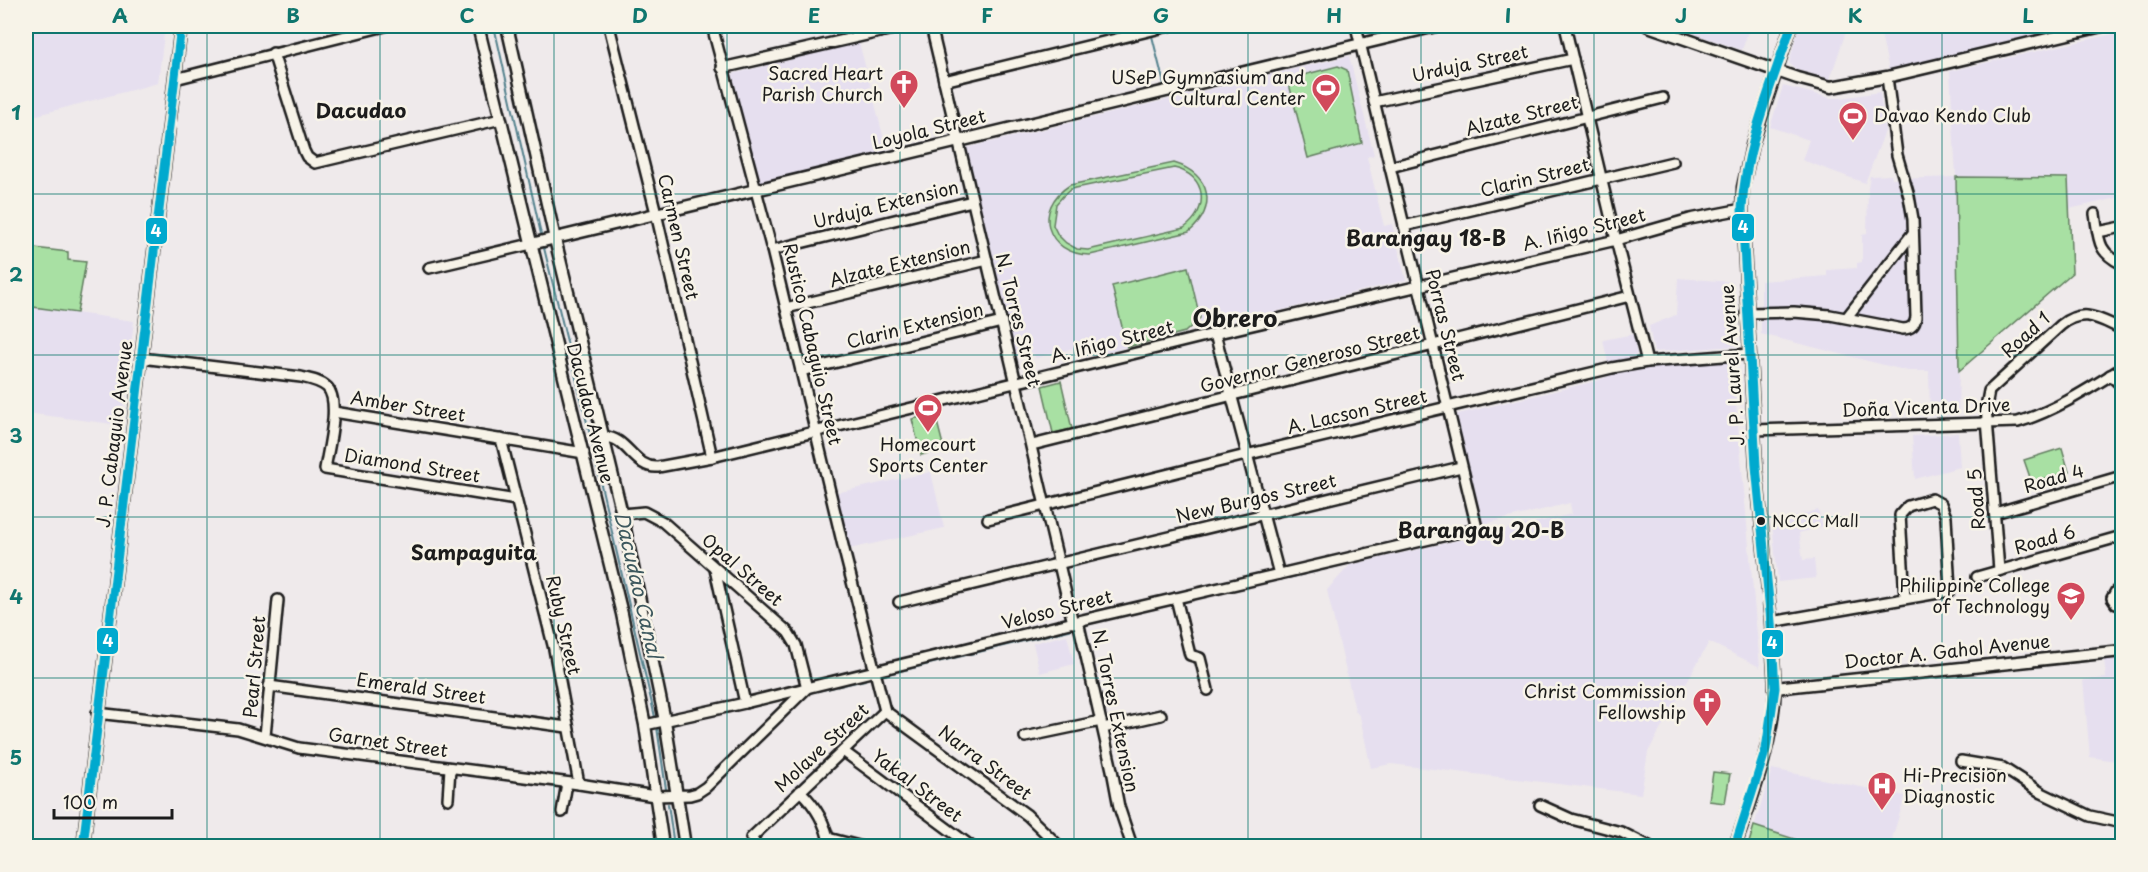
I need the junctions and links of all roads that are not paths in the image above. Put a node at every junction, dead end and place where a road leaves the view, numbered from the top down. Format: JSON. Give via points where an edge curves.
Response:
{"nodes":[{"id":1,"x":181,"y":26,"type":"edge"},
{"id":2,"x":385,"y":26,"type":"edge"},
{"id":3,"x":478,"y":26,"type":"edge"},
{"id":4,"x":507,"y":26,"type":"edge"},
{"id":5,"x":609,"y":26,"type":"edge"},
{"id":6,"x":712,"y":26,"type":"edge"},
{"id":7,"x":906,"y":26,"type":"edge"},
{"id":8,"x":931,"y":26,"type":"edge"},
{"id":9,"x":1168,"y":26,"type":"edge"},
{"id":10,"x":1356,"y":26,"type":"edge"},
{"id":11,"x":1436,"y":26,"type":"edge"},
{"id":12,"x":1565,"y":26,"type":"edge"},
{"id":13,"x":1648,"y":26,"type":"edge"},
{"id":14,"x":1791,"y":26,"type":"edge"},
{"id":15,"x":2102,"y":26,"type":"edge"},
{"id":16,"x":1360,"y":43,"type":"junction"},
{"id":17,"x":273,"y":53,"type":"junction"},
{"id":18,"x":1573,"y":59,"type":"junction"},
{"id":19,"x":722,"y":68,"type":"junction"},
{"id":20,"x":1776,"y":70,"type":"junction"},
{"id":21,"x":1887,"y":77,"type":"junction"},
{"id":22,"x":175,"y":79,"type":"junction"},
{"id":23,"x":944,"y":81,"type":"junction"},
{"id":24,"x":1663,"y":98,"type":"dead end"},
{"id":25,"x":1374,"y":102,"type":"junction"},
{"id":26,"x":1587,"y":117,"type":"junction"},
{"id":27,"x":501,"y":119,"type":"junction"},
{"id":28,"x":958,"y":140,"type":"junction"},
{"id":29,"x":1673,"y":162,"type":"dead end"},
{"id":30,"x":1390,"y":166,"type":"junction"},
{"id":31,"x":1602,"y":178,"type":"junction"},
{"id":32,"x":756,"y":189,"type":"junction"},
{"id":33,"x":972,"y":201,"type":"junction"},
{"id":34,"x":1742,"y":208,"type":"junction"},
{"id":35,"x":656,"y":213,"type":"junction"},
{"id":36,"x":2095,"y":214,"type":"dead end"},
{"id":37,"x":1404,"y":226,"type":"junction"},
{"id":38,"x":2122,"y":227,"type":"edge"},
{"id":39,"x":2098,"y":232,"type":"junction"},
{"id":40,"x":1913,"y":233,"type":"junction"},
{"id":41,"x":555,"y":238,"type":"junction"},
{"id":42,"x":1616,"y":240,"type":"junction"},
{"id":43,"x":531,"y":244,"type":"junction"},
{"id":44,"x":772,"y":250,"type":"junction"},
{"id":45,"x":987,"y":260,"type":"junction"},
{"id":46,"x":2122,"y":264,"type":"edge"},
{"id":47,"x":429,"y":268,"type":"dead end"},
{"id":48,"x":1419,"y":287,"type":"junction"},
{"id":49,"x":1630,"y":296,"type":"junction"},
{"id":50,"x":786,"y":308,"type":"junction"},
{"id":51,"x":1746,"y":313,"type":"junction"},
{"id":52,"x":1847,"y":316,"type":"junction"},
{"id":53,"x":1002,"y":322,"type":"junction"},
{"id":54,"x":2122,"y":329,"type":"edge"},
{"id":55,"x":1215,"y":334,"type":"junction"},
{"id":56,"x":1434,"y":346,"type":"junction"},
{"id":57,"x":1749,"y":354,"type":"junction"},
{"id":58,"x":141,"y":358,"type":"junction"},
{"id":59,"x":1647,"y":362,"type":"junction"},
{"id":60,"x":2122,"y":368,"type":"edge"},
{"id":61,"x":801,"y":371,"type":"junction"},
{"id":62,"x":2110,"y":375,"type":"junction"},
{"id":63,"x":1016,"y":382,"type":"junction"},
{"id":64,"x":2122,"y":386,"type":"edge"},
{"id":65,"x":1232,"y":395,"type":"junction"},
{"id":66,"x":1448,"y":407,"type":"junction"},
{"id":67,"x":334,"y":411,"type":"junction"},
{"id":68,"x":1988,"y":424,"type":"junction"},
{"id":69,"x":1754,"y":430,"type":"junction"},
{"id":70,"x":815,"y":432,"type":"junction"},
{"id":71,"x":604,"y":437,"type":"junction"},
{"id":72,"x":501,"y":439,"type":"junction"},
{"id":73,"x":1032,"y":445,"type":"junction"},
{"id":74,"x":584,"y":453,"type":"junction"},
{"id":75,"x":1248,"y":455,"type":"junction"},
{"id":76,"x":712,"y":456,"type":"junction"},
{"id":77,"x":1461,"y":467,"type":"junction"},
{"id":78,"x":2122,"y":476,"type":"edge"},
{"id":79,"x":516,"y":500,"type":"junction"},
{"id":80,"x":1046,"y":504,"type":"junction"},
{"id":81,"x":1995,"y":513,"type":"junction"},
{"id":82,"x":622,"y":514,"type":"junction"},
{"id":83,"x":1263,"y":515,"type":"junction"},
{"id":84,"x":988,"y":519,"type":"dead end"},
{"id":85,"x":1477,"y":528,"type":"joint"},
{"id":86,"x":2122,"y":536,"type":"edge"},
{"id":87,"x":1059,"y":563,"type":"junction"},
{"id":88,"x":715,"y":569,"type":"junction"},
{"id":89,"x":1999,"y":570,"type":"junction"},
{"id":90,"x":1279,"y":574,"type":"junction"},
{"id":91,"x":1977,"y":577,"type":"dead end"},
{"id":92,"x":2122,"y":588,"type":"edge"},
{"id":93,"x":1176,"y":598,"type":"junction"},
{"id":94,"x":1905,"y":598,"type":"junction"},
{"id":95,"x":278,"y":600,"type":"dead end"},
{"id":96,"x":899,"y":602,"type":"dead end"},
{"id":97,"x":2118,"y":604,"type":"edge"},
{"id":98,"x":1076,"y":622,"type":"junction"},
{"id":99,"x":1771,"y":622,"type":"junction"},
{"id":100,"x":2122,"y":651,"type":"edge"},
{"id":101,"x":876,"y":671,"type":"junction"},
{"id":102,"x":269,"y":686,"type":"junction"},
{"id":103,"x":807,"y":688,"type":"junction"},
{"id":104,"x":1775,"y":688,"type":"junction"},
{"id":105,"x":1208,"y":690,"type":"dead end"},
{"id":106,"x":745,"y":703,"type":"junction"},
{"id":107,"x":885,"y":711,"type":"junction"},
{"id":108,"x":98,"y":713,"type":"junction"},
{"id":109,"x":1161,"y":715,"type":"dead end"},
{"id":110,"x":665,"y":721,"type":"junction"},
{"id":111,"x":645,"y":725,"type":"junction"},
{"id":112,"x":1102,"y":725,"type":"junction"},
{"id":113,"x":567,"y":727,"type":"junction"},
{"id":114,"x":265,"y":736,"type":"junction"},
{"id":115,"x":1025,"y":737,"type":"dead end"},
{"id":116,"x":843,"y":751,"type":"junction"},
{"id":117,"x":1961,"y":761,"type":"dead end"},
{"id":118,"x":450,"y":768,"type":"junction"},
{"id":119,"x":567,"y":783,"type":"junction"},
{"id":120,"x":579,"y":784,"type":"junction"},
{"id":121,"x":800,"y":791,"type":"junction"},
{"id":122,"x":677,"y":795,"type":"junction"},
{"id":123,"x":655,"y":796,"type":"junction"},
{"id":124,"x":448,"y":799,"type":"dead end"},
{"id":125,"x":1540,"y":805,"type":"dead end"},
{"id":126,"x":562,"y":813,"type":"dead end"},
{"id":127,"x":2122,"y":823,"type":"edge"},
{"id":128,"x":829,"y":842,"type":"edge"},
{"id":129,"x":82,"y":846,"type":"edge"},
{"id":130,"x":663,"y":846,"type":"edge"},
{"id":131,"x":685,"y":846,"type":"edge"},
{"id":132,"x":757,"y":846,"type":"edge"},
{"id":133,"x":859,"y":846,"type":"edge"},
{"id":134,"x":971,"y":846,"type":"edge"},
{"id":135,"x":1059,"y":846,"type":"edge"},
{"id":136,"x":1132,"y":846,"type":"edge"},
{"id":137,"x":1649,"y":846,"type":"edge"},
{"id":138,"x":1735,"y":846,"type":"edge"}],
"edges":[{"from":1,"to":22,"type":"main road","name":"J. P. Cabaguio Avenue"},
{"from":2,"to":17,"type":"street"},
{"from":3,"to":27,"type":"main road","name":"Dacudao Avenue"},
{"from":4,"to":41,"type":"main road","name":"Dacudao Avenue"},
{"from":5,"to":35,"type":"street","name":"Carmen Street"},
{"from":6,"to":19,"type":"street","name":"Rustico Cabaguio Street"},
{"from":7,"to":19,"type":"street"},
{"from":8,"to":23,"type":"street","name":"N. Torres Street"},
{"from":9,"to":23,"type":"street"},
{"from":10,"to":16,"type":"street","name":"Porras Street"},
{"from":11,"to":16,"type":"main road","name":"Loyola Street"},
{"from":12,"to":18,"type":"street"},
{"from":13,"to":20,"type":"main road"},
{"from":14,"to":20,"type":"main road","name":"J. P. Laurel Avenue"},
{"from":15,"to":21,"type":"main road"},
{"from":16,"to":25,"type":"street","name":"Porras Street"},
{"from":16,"to":28,"type":"main road","name":"Loyola Street"},
{"from":17,"to":22,"type":"street"},
{"from":17,"to":27,"type":"street","via":[[304,151],[315,163]]},
{"from":18,"to":25,"type":"street","name":"Urduja Street"},
{"from":18,"to":26,"type":"street"},
{"from":19,"to":32,"type":"street","name":"Rustico Cabaguio Street"},
{"from":20,"to":21,"type":"main road","via":[[1831,87]]},
{"from":20,"to":34,"type":"main road","name":"J. P. Laurel Avenue","via":[[1749,155]]},
{"from":21,"to":40,"type":"street"},
{"from":22,"to":58,"type":"main road","name":"J. P. Cabaguio Avenue"},
{"from":23,"to":28,"type":"street","name":"N. Torres Street"},
{"from":24,"to":26,"type":"street","name":"Alzate Street"},
{"from":25,"to":30,"type":"street","name":"Porras Street"},
{"from":26,"to":30,"type":"street","name":"Alzate Street"},
{"from":26,"to":31,"type":"street"},
{"from":27,"to":43,"type":"main road","name":"Dacudao Avenue"},
{"from":28,"to":32,"type":"main road","name":"Loyola Street"},
{"from":28,"to":33,"type":"street","name":"N. Torres Street"},
{"from":29,"to":31,"type":"street","name":"Clarin Street"},
{"from":30,"to":37,"type":"street","name":"Porras Street"},
{"from":31,"to":37,"type":"street","name":"Clarin Street"},
{"from":31,"to":42,"type":"street"},
{"from":32,"to":35,"type":"main road","name":"Loyola Street"},
{"from":32,"to":44,"type":"street","name":"Rustico Cabaguio Street"},
{"from":33,"to":44,"type":"street","name":"Urduja Extension"},
{"from":33,"to":45,"type":"street","name":"N. Torres Street"},
{"from":34,"to":42,"type":"street","name":"A. Iñigo Street"},
{"from":34,"to":51,"type":"main road","name":"J. P. Laurel Avenue"},
{"from":35,"to":41,"type":"main road","name":"Loyola Street"},
{"from":35,"to":76,"type":"street","name":"Carmen Street"},
{"from":36,"to":39,"type":"street"},
{"from":37,"to":48,"type":"street","name":"Porras Street"},
{"from":38,"to":39,"type":"street"},
{"from":39,"to":46,"type":"street","via":[[2102,249]]},
{"from":40,"to":52,"type":"street"},
{"from":40,"to":52,"type":"street","via":[[1916,317],[1911,328]]},
{"from":41,"to":43,"type":"main road","name":"Loyola Street"},
{"from":41,"to":71,"type":"main road","name":"Dacudao Avenue"},
{"from":42,"to":48,"type":"street","name":"A. Iñigo Street"},
{"from":42,"to":49,"type":"street"},
{"from":43,"to":47,"type":"street","name":"Loyola Street"},
{"from":43,"to":74,"type":"main road","name":"Dacudao Avenue"},
{"from":44,"to":50,"type":"street","name":"Rustico Cabaguio Street"},
{"from":45,"to":50,"type":"street","name":"Alzate Extension"},
{"from":45,"to":53,"type":"street","name":"N. Torres Street"},
{"from":48,"to":55,"type":"street","name":"A. Iñigo Street"},
{"from":48,"to":56,"type":"street","name":"Porras Street"},
{"from":49,"to":56,"type":"street","name":"Governor Generoso Street"},
{"from":49,"to":59,"type":"street"},
{"from":50,"to":61,"type":"street","name":"Rustico Cabaguio Street"},
{"from":51,"to":52,"type":"street"},
{"from":51,"to":57,"type":"main road","name":"J. P. Laurel Avenue"},
{"from":53,"to":61,"type":"street","name":"Clarin Extension"},
{"from":53,"to":63,"type":"street","name":"N. Torres Street"},
{"from":54,"to":68,"type":"street","name":"Road 1","via":[[2087,315],[2068,320],[1989,392]]},
{"from":55,"to":63,"type":"street","name":"A. Iñigo Street"},
{"from":55,"to":65,"type":"street"},
{"from":56,"to":65,"type":"street","name":"Governor Generoso Street"},
{"from":56,"to":66,"type":"street","name":"Porras Street"},
{"from":57,"to":59,"type":"street","name":"A. Lacson Street"},
{"from":57,"to":69,"type":"main road","name":"J. P. Laurel Avenue"},
{"from":58,"to":67,"type":"street","name":"Amber Street","via":[[320,382],[333,396]]},
{"from":58,"to":108,"type":"main road","name":"J. P. Cabaguio Avenue"},
{"from":59,"to":66,"type":"street","name":"A. Lacson Street"},
{"from":60,"to":62,"type":"street","name":"Doña Vicenta Drive"},
{"from":61,"to":70,"type":"street","name":"Rustico Cabaguio Street"},
{"from":62,"to":64,"type":"street"},
{"from":62,"to":68,"type":"street","name":"Doña Vicenta Drive","via":[[2030,418]]},
{"from":63,"to":70,"type":"street","name":"A. Iñigo Street"},
{"from":63,"to":73,"type":"street","name":"N. Torres Street"},
{"from":65,"to":73,"type":"street","name":"Governor Generoso Street"},
{"from":65,"to":75,"type":"street"},
{"from":66,"to":75,"type":"street","name":"A. Lacson Street"},
{"from":66,"to":77,"type":"street","name":"Porras Street"},
{"from":67,"to":72,"type":"street","name":"Amber Street"},
{"from":67,"to":79,"type":"street","name":"Diamond Street","via":[[325,469]]},
{"from":68,"to":69,"type":"street","name":"Doña Vicenta Drive"},
{"from":68,"to":81,"type":"street","name":"Road 5"},
{"from":69,"to":99,"type":"main road","name":"J. P. Laurel Avenue"},
{"from":70,"to":76,"type":"street","name":"A. Iñigo Street"},
{"from":70,"to":101,"type":"street","name":"Rustico Cabaguio Street"},
{"from":71,"to":76,"type":"street","name":"A. Iñigo Street","via":[[615,439],[650,467]]},
{"from":71,"to":82,"type":"main road","name":"Dacudao Avenue"},
{"from":72,"to":74,"type":"street","name":"Amber Street"},
{"from":72,"to":79,"type":"street","name":"Ruby Street"},
{"from":73,"to":80,"type":"street","name":"N. Torres Street"},
{"from":74,"to":111,"type":"main road","name":"Dacudao Avenue"},
{"from":75,"to":80,"type":"street","name":"A. Lacson Street"},
{"from":75,"to":83,"type":"street"},
{"from":77,"to":83,"type":"street","name":"New Burgos Street"},
{"from":77,"to":85,"type":"street","name":"Porras Street"},
{"from":78,"to":81,"type":"street","name":"Road 4"},
{"from":79,"to":113,"type":"street","name":"Ruby Street","via":[[554,649]]},
{"from":80,"to":84,"type":"street","name":"A. Lacson Street"},
{"from":80,"to":87,"type":"street","name":"N. Torres Street"},
{"from":81,"to":89,"type":"street","name":"Road 5"},
{"from":82,"to":88,"type":"street","name":"Opal Street","via":[[644,512],[657,518]]},
{"from":82,"to":110,"type":"main road","name":"Dacudao Avenue"},
{"from":83,"to":87,"type":"street","name":"New Burgos Street"},
{"from":83,"to":90,"type":"street"},
{"from":85,"to":90,"type":"street","name":"Veloso Street"},
{"from":86,"to":89,"type":"street","name":"Road 6"},
{"from":87,"to":96,"type":"street","name":"New Burgos Street"},
{"from":87,"to":98,"type":"street","name":"N. Torres Street"},
{"from":88,"to":103,"type":"street","name":"Opal Street","via":[[788,632],[796,645]]},
{"from":88,"to":106,"type":"street"},
{"from":89,"to":91,"type":"street","name":"Road 6"},
{"from":90,"to":93,"type":"street","name":"Veloso Street"},
{"from":92,"to":97,"type":"street","via":[[2112,598]]},
{"from":93,"to":98,"type":"street","name":"Veloso Street"},
{"from":93,"to":105,"type":"street","via":[[1190,655],[1200,658]]},
{"from":94,"to":94,"type":"street","via":[[1950,591],[1946,517],[1941,504],[1932,499],[1908,506],[1900,515]]},
{"from":94,"to":99,"type":"street"},
{"from":95,"to":102,"type":"street","name":"Pearl Street"},
{"from":98,"to":101,"type":"street","name":"Veloso Street"},
{"from":98,"to":112,"type":"street","name":"N. Torres Extension"},
{"from":99,"to":104,"type":"main road","name":"J. P. Laurel Avenue"},
{"from":100,"to":104,"type":"main road","name":"Doctor A. Gahol Avenue"},
{"from":101,"to":103,"type":"street","name":"Veloso Street"},
{"from":101,"to":107,"type":"street","name":"Molave Street"},
{"from":102,"to":113,"type":"street","name":"Emerald Street"},
{"from":102,"to":114,"type":"street","name":"Pearl Street"},
{"from":103,"to":106,"type":"street","name":"Veloso Street"},
{"from":103,"to":122,"type":"street","name":"Garnet Street","via":[[706,787],[697,793]]},
{"from":104,"to":138,"type":"main road","name":"J. P. Laurel Avenue","via":[[1764,762]]},
{"from":106,"to":110,"type":"street","name":"Veloso Street"},
{"from":107,"to":116,"type":"street","name":"Molave Street"},
{"from":107,"to":135,"type":"street","name":"Narra Street","via":[[1027,815]]},
{"from":108,"to":114,"type":"street","name":"Garnet Street","via":[[238,729]]},
{"from":108,"to":129,"type":"main road","name":"J. P. Cabaguio Avenue"},
{"from":109,"to":112,"type":"street"},
{"from":110,"to":111,"type":"street","name":"Veloso Street"},
{"from":110,"to":122,"type":"main road","name":"Dacudao Avenue"},
{"from":111,"to":123,"type":"main road","name":"Dacudao Avenue"},
{"from":112,"to":115,"type":"street"},
{"from":112,"to":136,"type":"street","name":"N. Torres Extension","via":[[1119,807]]},
{"from":113,"to":120,"type":"street","name":"Ruby Street"},
{"from":114,"to":118,"type":"street","name":"Garnet Street","via":[[299,748]]},
{"from":116,"to":121,"type":"street","name":"Molave Street"},
{"from":116,"to":134,"type":"street","name":"Yakal Street"},
{"from":117,"to":127,"type":"street","via":[[2003,768],[2042,793],[2090,816]]},
{"from":118,"to":119,"type":"street","name":"Garnet Street"},
{"from":118,"to":124,"type":"street"},
{"from":119,"to":120,"type":"street","name":"Garnet Street"},
{"from":119,"to":126,"type":"street"},
{"from":120,"to":123,"type":"street","name":"Garnet Street"},
{"from":121,"to":128,"type":"street","via":[[819,814]]},
{"from":121,"to":132,"type":"street","name":"Molave Street","via":[[751,838]]},
{"from":122,"to":123,"type":"street","name":"Garnet Street"},
{"from":122,"to":131,"type":"main road","name":"Dacudao Avenue"},
{"from":123,"to":130,"type":"main road","name":"Dacudao Avenue"},
{"from":125,"to":137,"type":"street","via":[[1571,819],[1621,832]]},
{"from":128,"to":133,"type":"street"}]}
